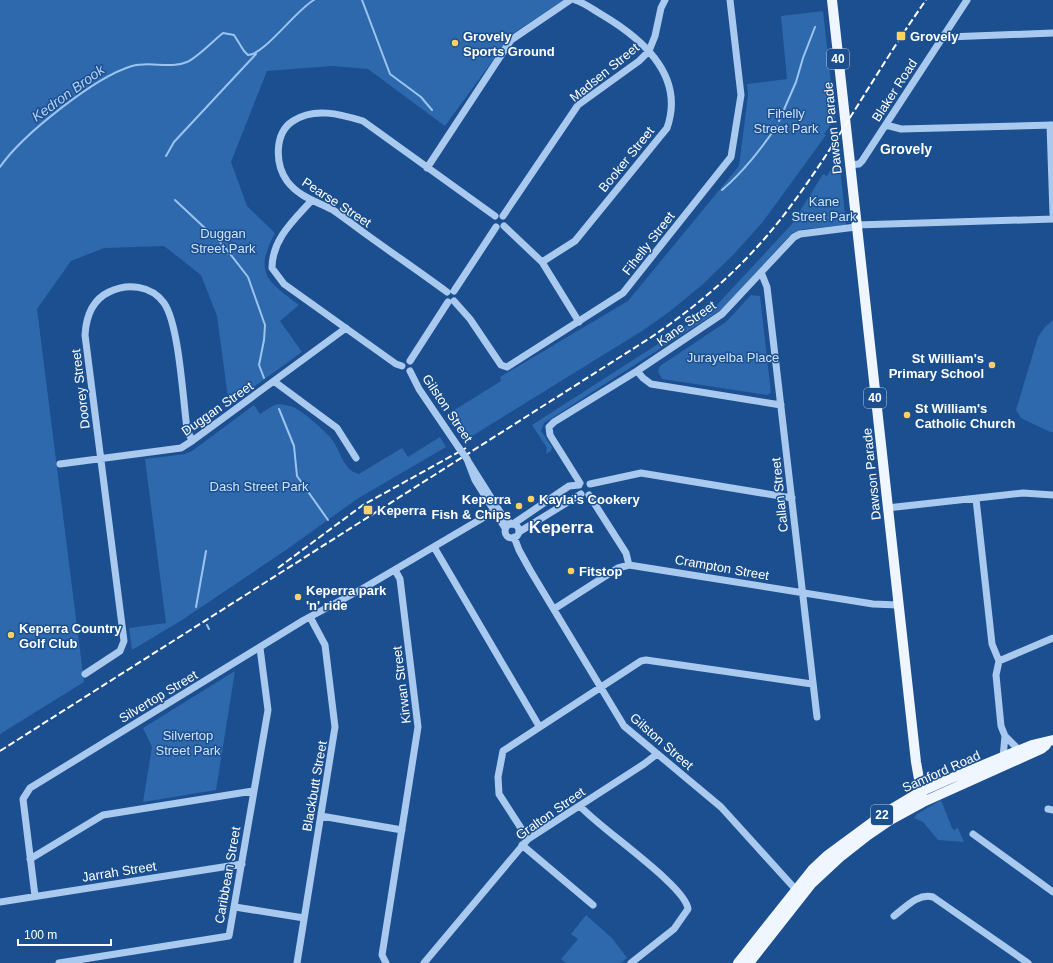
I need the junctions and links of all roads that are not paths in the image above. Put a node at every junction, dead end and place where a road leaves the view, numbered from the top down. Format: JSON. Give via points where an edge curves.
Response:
{"nodes":[{"id":1,"x":570,"y":0,"type":"edge"},
{"id":2,"x":575,"y":0,"type":"edge"},
{"id":3,"x":665,"y":0,"type":"edge"},
{"id":4,"x":730,"y":0,"type":"edge"},
{"id":5,"x":832,"y":0,"type":"edge"},
{"id":6,"x":967,"y":0,"type":"edge"},
{"id":7,"x":1053,"y":33,"type":"edge"},
{"id":8,"x":944,"y":35,"type":"junction"},
{"id":9,"x":648,"y":51,"type":"junction"},
{"id":10,"x":886,"y":125,"type":"junction"},
{"id":11,"x":1052,"y":125,"type":"edge"},
{"id":12,"x":849,"y":165,"type":"junction"},
{"id":13,"x":427,"y":168,"type":"junction"},
{"id":14,"x":312,"y":200,"type":"junction"},
{"id":15,"x":1053,"y":214,"type":"edge"},
{"id":16,"x":495,"y":216,"type":"junction"},
{"id":17,"x":504,"y":216,"type":"junction"},
{"id":18,"x":1053,"y":219,"type":"edge"},
{"id":19,"x":504,"y":226,"type":"junction"},
{"id":20,"x":856,"y":226,"type":"junction"},
{"id":21,"x":496,"y":227,"type":"junction"},
{"id":22,"x":542,"y":262,"type":"junction"},
{"id":23,"x":761,"y":272,"type":"junction"},
{"id":24,"x":451,"y":291,"type":"junction"},
{"id":25,"x":451,"y":301,"type":"junction"},
{"id":26,"x":579,"y":322,"type":"junction"},
{"id":27,"x":346,"y":328,"type":"junction"},
{"id":28,"x":410,"y":361,"type":"junction"},
{"id":29,"x":402,"y":366,"type":"junction"},
{"id":30,"x":410,"y":371,"type":"junction"},
{"id":31,"x":636,"y":371,"type":"junction"},
{"id":32,"x":275,"y":382,"type":"junction"},
{"id":33,"x":781,"y":405,"type":"junction"},
{"id":34,"x":192,"y":441,"type":"junction"},
{"id":35,"x":100,"y":458,"type":"junction"},
{"id":36,"x":356,"y":458,"type":"dead end"},
{"id":37,"x":60,"y":464,"type":"dead end"},
{"id":38,"x":580,"y":484,"type":"junction"},
{"id":39,"x":590,"y":484,"type":"junction"},
{"id":40,"x":585,"y":495,"type":"junction"},
{"id":41,"x":1053,"y":495,"type":"edge"},
{"id":42,"x":792,"y":498,"type":"junction"},
{"id":43,"x":976,"y":499,"type":"junction"},
{"id":44,"x":888,"y":508,"type":"junction"},
{"id":45,"x":496,"y":510,"type":"junction"},
{"id":46,"x":510,"y":525,"type":"junction"},
{"id":47,"x":517,"y":535,"type":"junction"},
{"id":48,"x":434,"y":547,"type":"junction"},
{"id":49,"x":629,"y":565,"type":"junction"},
{"id":50,"x":395,"y":570,"type":"junction"},
{"id":51,"x":801,"y":593,"type":"junction"},
{"id":52,"x":898,"y":605,"type":"junction"},
{"id":53,"x":554,"y":609,"type":"junction"},
{"id":54,"x":310,"y":617,"type":"junction"},
{"id":55,"x":1053,"y":638,"type":"edge"},
{"id":56,"x":260,"y":648,"type":"junction"},
{"id":57,"x":999,"y":661,"type":"junction"},
{"id":58,"x":85,"y":674,"type":"dead end"},
{"id":59,"x":812,"y":684,"type":"junction"},
{"id":60,"x":600,"y":688,"type":"junction"},
{"id":61,"x":817,"y":717,"type":"dead end"},
{"id":62,"x":539,"y":726,"type":"junction"},
{"id":63,"x":1005,"y":736,"type":"junction"},
{"id":64,"x":1052,"y":741,"type":"edge"},
{"id":65,"x":1020,"y":751,"type":"junction"},
{"id":66,"x":657,"y":754,"type":"junction"},
{"id":67,"x":1003,"y":757,"type":"junction"},
{"id":68,"x":253,"y":791,"type":"junction"},
{"id":69,"x":921,"y":797,"type":"junction"},
{"id":70,"x":580,"y":806,"type":"junction"},
{"id":71,"x":321,"y":816,"type":"junction"},
{"id":72,"x":402,"y":830,"type":"junction"},
{"id":73,"x":973,"y":834,"type":"dead end"},
{"id":74,"x":528,"y":839,"type":"junction"},
{"id":75,"x":522,"y":846,"type":"junction"},
{"id":76,"x":30,"y":859,"type":"junction"},
{"id":77,"x":242,"y":864,"type":"junction"},
{"id":78,"x":1053,"y":892,"type":"edge"},
{"id":79,"x":799,"y":893,"type":"junction"},
{"id":80,"x":35,"y":896,"type":"junction"},
{"id":81,"x":0,"y":902,"type":"edge"},
{"id":82,"x":593,"y":905,"type":"dead end"},
{"id":83,"x":235,"y":906,"type":"junction"},
{"id":84,"x":894,"y":916,"type":"dead end"},
{"id":85,"x":304,"y":918,"type":"junction"},
{"id":86,"x":59,"y":963,"type":"edge"},
{"id":87,"x":296,"y":963,"type":"edge"},
{"id":88,"x":386,"y":963,"type":"edge"},
{"id":89,"x":424,"y":963,"type":"edge"},
{"id":90,"x":631,"y":963,"type":"edge"},
{"id":91,"x":738,"y":963,"type":"edge"},
{"id":92,"x":749,"y":963,"type":"edge"},
{"id":93,"x":1028,"y":963,"type":"edge"}],
"edges":[{"from":1,"to":13,"type":"street","via":[[511,40]]},
{"from":2,"to":9,"type":"street","name":"Booker Street","via":[[626,29]]},
{"from":3,"to":9,"type":"street","name":"Madsen Street"},
{"from":4,"to":26,"type":"street","name":"Fihelly Street","via":[[741,95],[730,157],[626,291]]},
{"from":5,"to":12,"type":"main road","name":"Dawson Parade","number":"40"},
{"from":6,"to":8,"type":"street","name":"Blaker Road"},
{"from":7,"to":8,"type":"street","via":[[948,37]]},
{"from":8,"to":10,"type":"street","name":"Blaker Road"},
{"from":9,"to":17,"type":"street","name":"Madsen Street","via":[[639,61],[578,105]]},
{"from":9,"to":22,"type":"street","name":"Booker Street","via":[[663,71],[673,100],[667,128],[575,241]]},
{"from":10,"to":11,"type":"street","via":[[901,129]]},
{"from":10,"to":12,"type":"street","name":"Blaker Road","via":[[862,161]]},
{"from":11,"to":15,"type":"street"},
{"from":12,"to":20,"type":"main road","name":"Dawson Parade","number":"40"},
{"from":13,"to":14,"type":"street","name":"Pearse Street","via":[[363,121],[340,114],[312,113],[290,123],[280,137],[277,154],[286,180],[298,194]]},
{"from":13,"to":16,"type":"street","name":"Pearse Street"},
{"from":14,"to":24,"type":"street","name":"Pearse Street","via":[[332,210]]},
{"from":14,"to":27,"type":"street","via":[[277,242],[272,268],[284,284]]},
{"from":16,"to":17,"type":"street"},
{"from":16,"to":21,"type":"street","via":[[493,221]]},
{"from":17,"to":19,"type":"street"},
{"from":18,"to":20,"type":"street","name":"Kane Street"},
{"from":19,"to":21,"type":"street"},
{"from":19,"to":22,"type":"street"},
{"from":20,"to":23,"type":"street","name":"Kane Street","via":[[800,234],[794,237]]},
{"from":20,"to":44,"type":"main road","name":"Dawson Parade","number":"40"},
{"from":21,"to":24,"type":"street"},
{"from":22,"to":26,"type":"street"},
{"from":23,"to":31,"type":"street","name":"Kane Street","via":[[722,314]]},
{"from":23,"to":33,"type":"street","name":"Callan Street","via":[[768,287]]},
{"from":24,"to":25,"type":"street","via":[[445,297]]},
{"from":24,"to":25,"type":"street","via":[[457,297]]},
{"from":25,"to":26,"type":"street","name":"Fihelly Street","via":[[470,319],[500,365],[507,367]]},
{"from":25,"to":28,"type":"street"},
{"from":27,"to":29,"type":"street"},
{"from":27,"to":32,"type":"street","name":"Duggan Street"},
{"from":28,"to":29,"type":"street","via":[[404,362]]},
{"from":28,"to":30,"type":"street","via":[[413,365]]},
{"from":29,"to":30,"type":"street","via":[[404,370]]},
{"from":30,"to":45,"type":"street","name":"Gilston Street","bridge":true,"via":[[419,389],[467,459],[472,475]]},
{"from":31,"to":33,"type":"street","via":[[651,384]]},
{"from":31,"to":38,"type":"street","name":"Kane Street","via":[[549,427],[550,435]]},
{"from":32,"to":34,"type":"street","name":"Duggan Street"},
{"from":32,"to":36,"type":"street","via":[[337,428]]},
{"from":33,"to":42,"type":"street","name":"Callan Street"},
{"from":34,"to":35,"type":"street","name":"Duggan Street","via":[[180,448]]},
{"from":34,"to":35,"type":"street","name":"Doorey Street","via":[[187,429],[174,326],[164,302],[146,289],[123,286],[102,295],[88,313],[86,324],[85,335]]},
{"from":35,"to":37,"type":"street","name":"Duggan Street"},
{"from":35,"to":58,"type":"street","name":"Doorey Street","via":[[124,641],[120,651]]},
{"from":38,"to":39,"type":"street"},
{"from":38,"to":40,"type":"street","via":[[579,491]]},
{"from":38,"to":46,"type":"street","via":[[572,485]]},
{"from":39,"to":40,"type":"street","via":[[592,490]]},
{"from":39,"to":42,"type":"street","via":[[640,473]]},
{"from":40,"to":47,"type":"street"},
{"from":40,"to":49,"type":"street","via":[[626,553]]},
{"from":41,"to":43,"type":"street","via":[[1023,493]]},
{"from":42,"to":51,"type":"street","name":"Callan Street"},
{"from":43,"to":44,"type":"street"},
{"from":43,"to":57,"type":"street","via":[[992,644]]},
{"from":44,"to":52,"type":"main road","name":"Dawson Parade","number":"40"},
{"from":45,"to":46,"type":"street","name":"Gilston Street"},
{"from":45,"to":48,"type":"street"},
{"from":46,"to":47,"type":"street","via":[[518,528]]},
{"from":46,"to":47,"type":"street","via":[[505,533],[508,536]]},
{"from":47,"to":53,"type":"street","name":"Gilston Street","via":[[519,550]]},
{"from":48,"to":50,"type":"street"},
{"from":48,"to":62,"type":"street"},
{"from":49,"to":51,"type":"street","name":"Crampton Street"},
{"from":49,"to":53,"type":"street","via":[[618,568]]},
{"from":50,"to":54,"type":"street","name":"Silvertop Street"},
{"from":50,"to":72,"type":"street","name":"Kirwan Street","via":[[400,579],[418,727]]},
{"from":51,"to":52,"type":"street","name":"Crampton Street"},
{"from":51,"to":59,"type":"street","name":"Callan Street"},
{"from":52,"to":69,"type":"main road","name":"Dawson Parade","number":"40"},
{"from":53,"to":60,"type":"street","name":"Gilston Street"},
{"from":54,"to":56,"type":"street","name":"Silvertop Street"},
{"from":54,"to":71,"type":"street","name":"Blackbutt Street","via":[[325,645],[335,727]]},
{"from":55,"to":57,"type":"street"},
{"from":56,"to":68,"type":"street","name":"Caribbean Street","via":[[268,710]]},
{"from":56,"to":76,"type":"street","name":"Silvertop Street","via":[[30,788],[23,799]]},
{"from":57,"to":63,"type":"street","via":[[996,675],[997,696],[999,718]]},
{"from":59,"to":60,"type":"street","via":[[646,660]]},
{"from":59,"to":61,"type":"street","name":"Callan Street"},
{"from":60,"to":62,"type":"street"},
{"from":60,"to":66,"type":"street","name":"Gilston Street","via":[[624,726]]},
{"from":62,"to":74,"type":"street","via":[[505,749],[498,777],[499,794]]},
{"from":63,"to":65,"type":"street"},
{"from":63,"to":67,"type":"street"},
{"from":64,"to":65,"type":"main road","name":"Samford Road","number":"22"},
{"from":64,"to":69,"type":"main road","name":"Samford Road","number":"22","via":[[1042,749]]},
{"from":65,"to":67,"type":"main road","name":"Samford Road","number":"22"},
{"from":66,"to":70,"type":"street","name":"Gralton Street"},
{"from":66,"to":79,"type":"street","name":"Gilston Street","via":[[722,807]]},
{"from":67,"to":69,"type":"main road","name":"Samford Road","number":"22"},
{"from":68,"to":76,"type":"street","via":[[103,815]]},
{"from":68,"to":77,"type":"street","name":"Caribbean Street"},
{"from":69,"to":79,"type":"main road","name":"Samford Road","number":"22","via":[[885,813],[828,855],[812,870]]},
{"from":70,"to":74,"type":"street","name":"Gralton Street"},
{"from":70,"to":90,"type":"street","via":[[643,860],[688,904],[688,909],[674,929]]},
{"from":71,"to":72,"type":"street"},
{"from":71,"to":85,"type":"street","name":"Blackbutt Street"},
{"from":72,"to":88,"type":"street","name":"Kirwan Street","via":[[382,955]]},
{"from":73,"to":78,"type":"street"},
{"from":74,"to":75,"type":"street","name":"Gralton Street"},
{"from":75,"to":82,"type":"street"},
{"from":75,"to":89,"type":"street","name":"Gralton Street"},
{"from":76,"to":80,"type":"street","name":"Silvertop Street"},
{"from":77,"to":80,"type":"street","name":"Jarrah Street"},
{"from":77,"to":83,"type":"street","name":"Caribbean Street"},
{"from":79,"to":91,"type":"main road","name":"Samford Road","number":"22"},
{"from":79,"to":92,"type":"main road","name":"Samford Road","number":"22"},
{"from":80,"to":81,"type":"street","name":"Jarrah Street"},
{"from":83,"to":85,"type":"street"},
{"from":83,"to":86,"type":"street","name":"Caribbean Street","via":[[229,936]]},
{"from":84,"to":93,"type":"street","via":[[918,898],[926,895],[933,897]]},
{"from":85,"to":87,"type":"street","name":"Blackbutt Street"}]}
